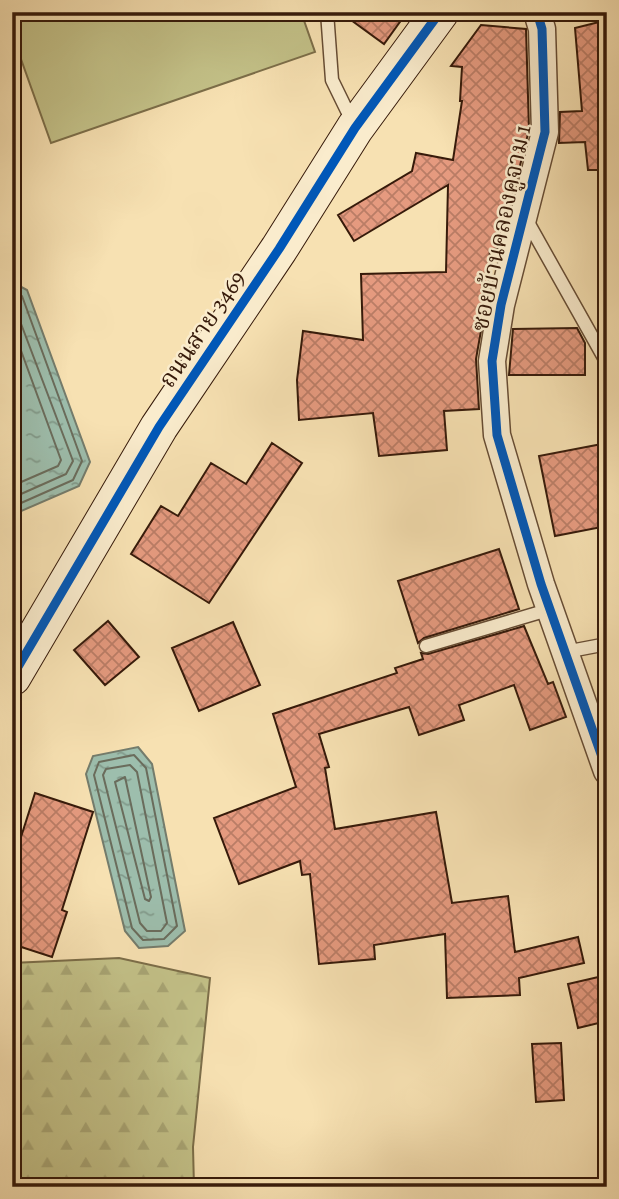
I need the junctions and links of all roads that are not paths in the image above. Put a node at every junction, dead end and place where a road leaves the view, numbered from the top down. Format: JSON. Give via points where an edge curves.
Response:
{"nodes":[{"id":1,"x":327,"y":12,"type":"edge"},
{"id":2,"x":440,"y":12,"type":"edge"},
{"id":3,"x":537,"y":12,"type":"edge"},
{"id":4,"x":355,"y":128,"type":"junction"},
{"id":5,"x":525,"y":217,"type":"junction"},
{"id":6,"x":607,"y":363,"type":"edge"},
{"id":7,"x":551,"y":609,"type":"junction"},
{"id":8,"x":607,"y":644,"type":"edge"},
{"id":9,"x":426,"y":646,"type":"dead end"},
{"id":10,"x":565,"y":652,"type":"junction"},
{"id":11,"x":12,"y":677,"type":"edge"},
{"id":12,"x":607,"y":771,"type":"edge"}],
"edges":[{"from":1,"to":4,"type":"lane","via":[[332,80]]},
{"from":2,"to":4,"type":"street","name":"ถนนสาย 3469"},
{"from":3,"to":5,"type":"street","name":"ซอยบ้านคลองคูจาม 1","via":[[542,29],[545,132]]},
{"from":4,"to":11,"type":"street","name":"ถนนสาย 3469","via":[[159,427]]},
{"from":5,"to":6,"type":"lane"},
{"from":5,"to":7,"type":"street","name":"ซอยบ้านคลองคูจาม 1","via":[[501,305],[492,361],[495,410],[497,435]]},
{"from":7,"to":9,"type":"lane"},
{"from":7,"to":10,"type":"street","name":"ซอยบ้านคลองคูจาม 1"},
{"from":8,"to":10,"type":"lane"},
{"from":10,"to":12,"type":"street","name":"ซอยบ้านคลองคูจาม 1"}]}
